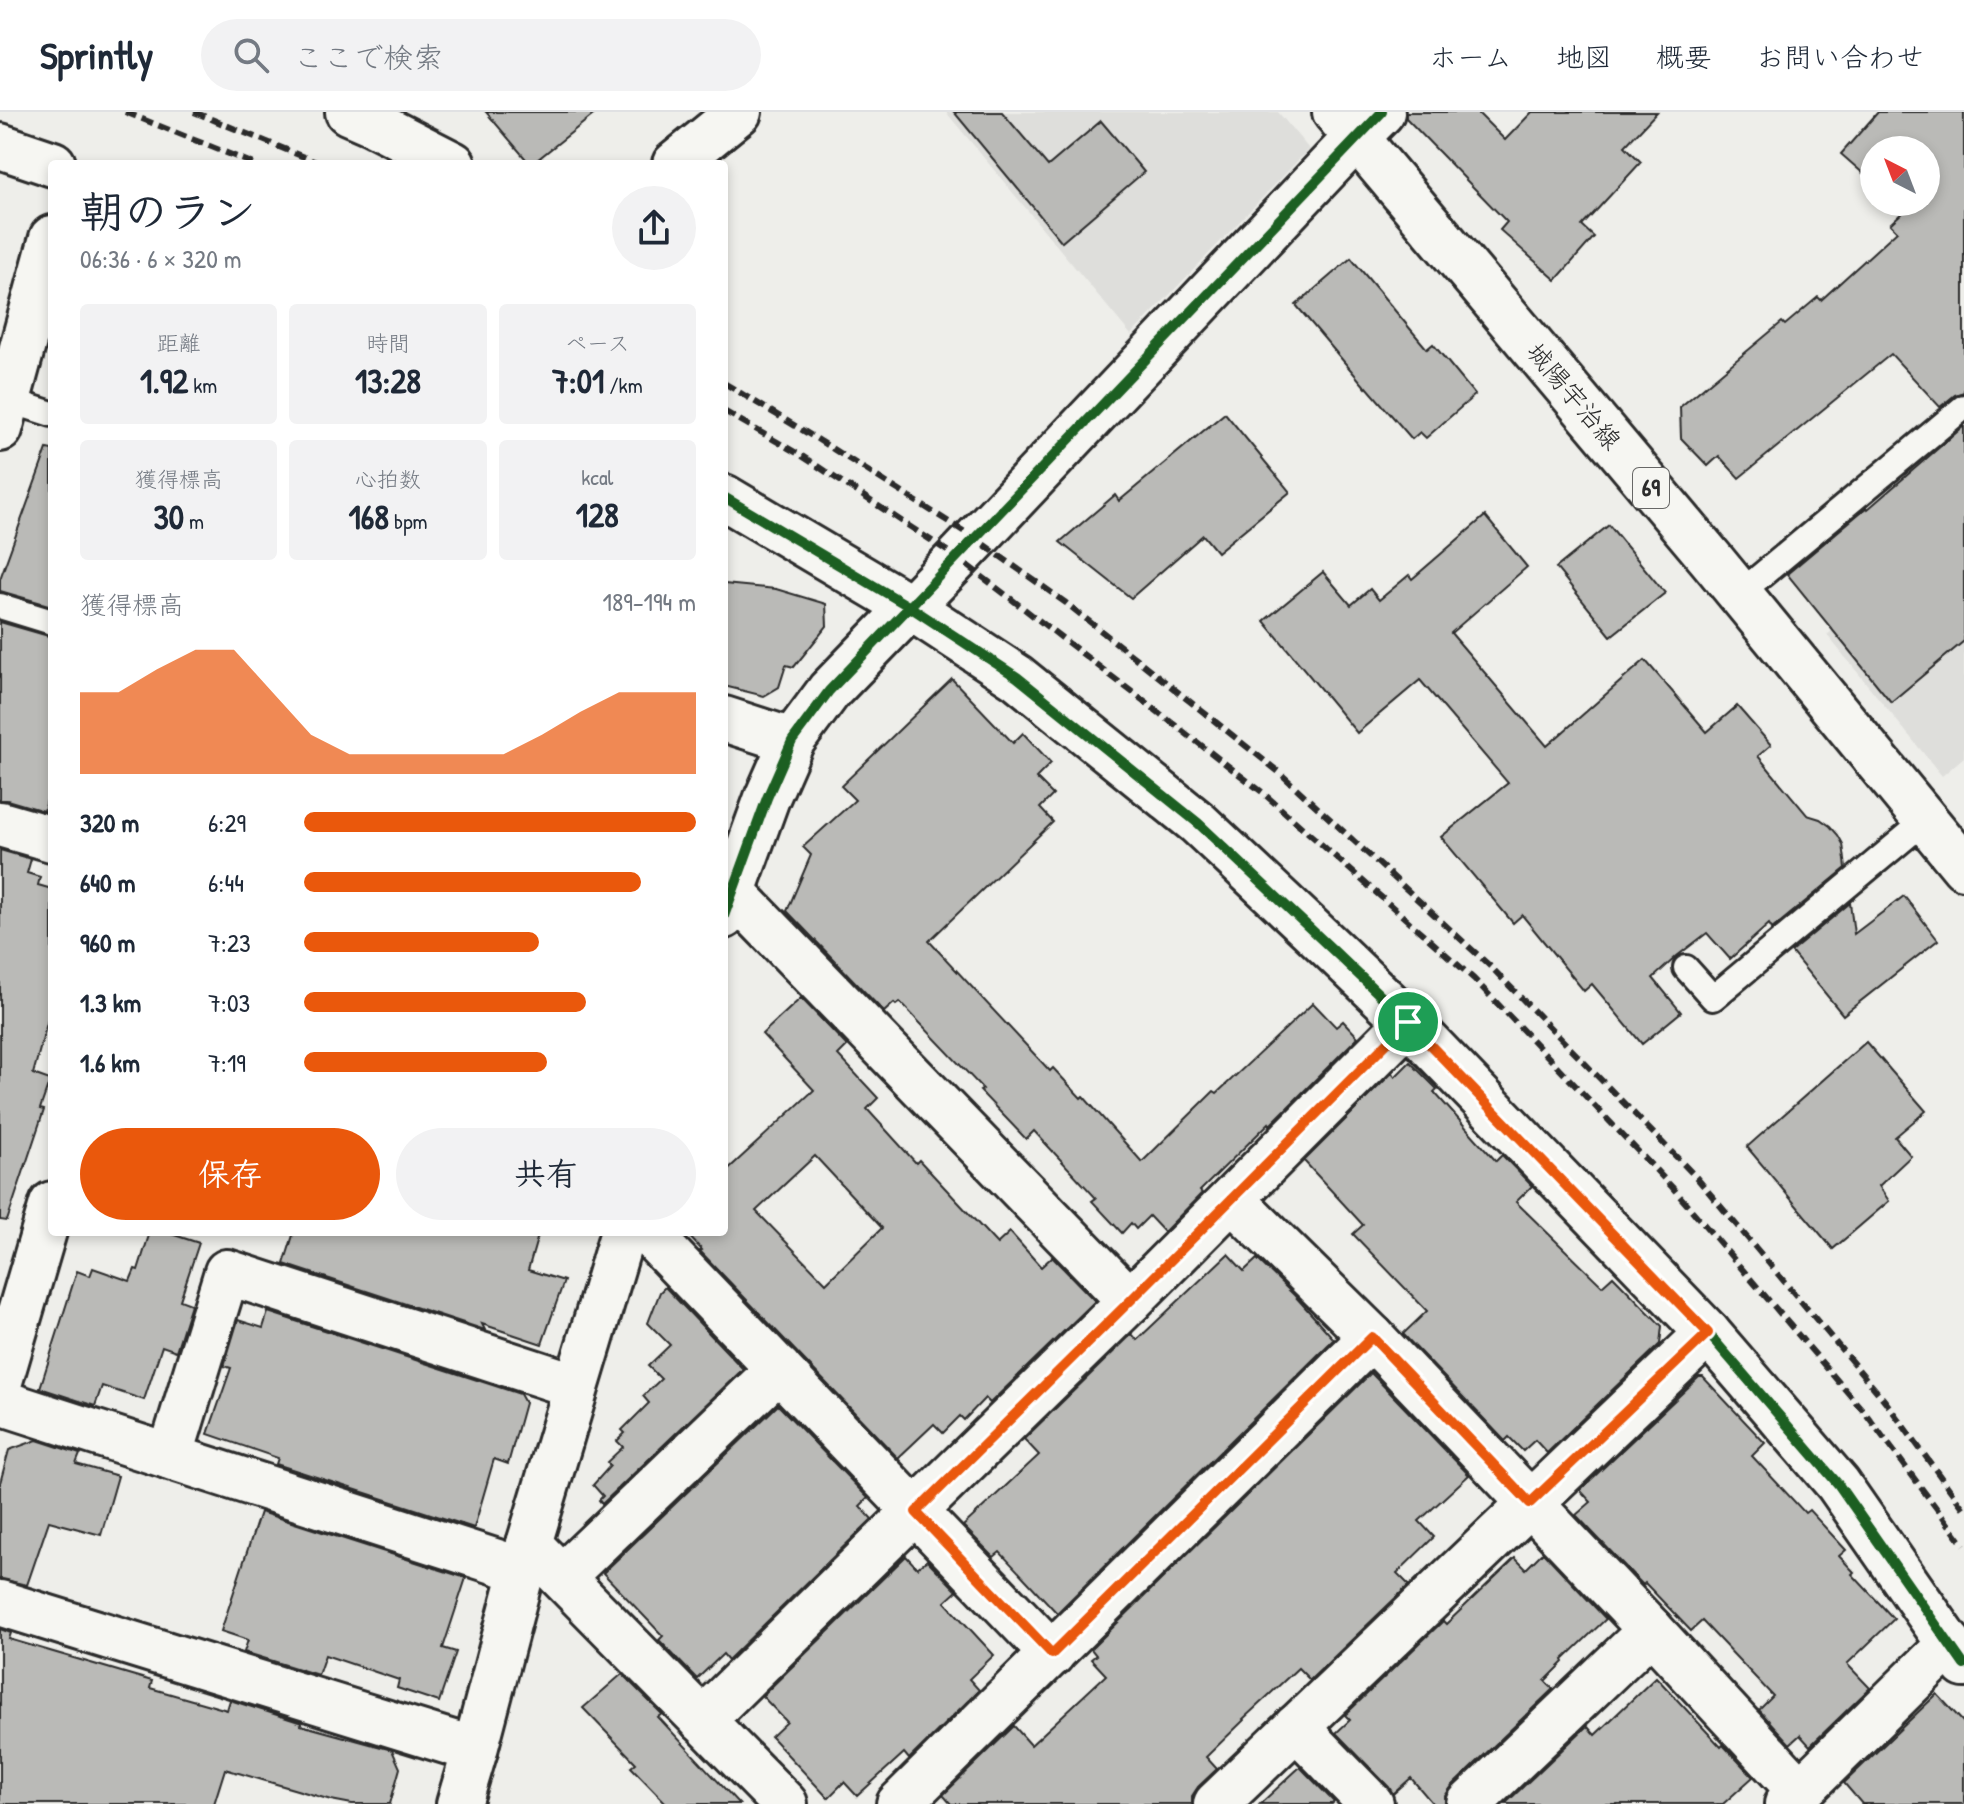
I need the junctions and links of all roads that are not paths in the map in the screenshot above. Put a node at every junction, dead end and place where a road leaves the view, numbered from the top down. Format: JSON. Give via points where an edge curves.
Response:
{"nodes":[{"id":1,"x":348,"y":112,"type":"edge"},
{"id":2,"x":739,"y":112,"type":"edge"},
{"id":3,"x":1358,"y":121,"type":"edge"},
{"id":4,"x":0,"y":146,"type":"edge"},
{"id":5,"x":445,"y":160,"type":"edge"},
{"id":6,"x":680,"y":160,"type":"edge"},
{"id":7,"x":48,"y":162,"type":"edge"},
{"id":8,"x":48,"y":252,"type":"edge"},
{"id":9,"x":5,"y":398,"type":"edge"},
{"id":10,"x":1964,"y":407,"type":"edge"},
{"id":11,"x":48,"y":413,"type":"edge"},
{"id":12,"x":728,"y":499,"type":"edge"},
{"id":13,"x":1739,"y":594,"type":"junction"},
{"id":14,"x":0,"y":606,"type":"edge"},
{"id":15,"x":910,"y":607,"type":"junction"},
{"id":16,"x":48,"y":621,"type":"edge"},
{"id":17,"x":728,"y":720,"type":"edge"},
{"id":18,"x":792,"y":741,"type":"junction"},
{"id":19,"x":1926,"y":820,"type":"junction"},
{"id":20,"x":0,"y":824,"type":"edge"},
{"id":21,"x":48,"y":838,"type":"edge"},
{"id":22,"x":1964,"y":867,"type":"edge"},
{"id":23,"x":728,"y":903,"type":"edge"},
{"id":24,"x":1686,"y":968,"type":"dead end"},
{"id":25,"x":1408,"y":1022,"type":"junction"},
{"id":26,"x":1232,"y":1199,"type":"junction"},
{"id":27,"x":48,"y":1218,"type":"edge"},
{"id":28,"x":622,"y":1236,"type":"edge"},
{"id":29,"x":651,"y":1236,"type":"edge"},
{"id":30,"x":1130,"y":1301,"type":"junction"},
{"id":31,"x":1708,"y":1333,"type":"junction"},
{"id":32,"x":1372,"y":1337,"type":"junction"},
{"id":33,"x":779,"y":1369,"type":"junction"},
{"id":34,"x":0,"y":1381,"type":"edge"},
{"id":35,"x":576,"y":1386,"type":"junction"},
{"id":36,"x":0,"y":1402,"type":"edge"},
{"id":37,"x":170,"y":1457,"type":"junction"},
{"id":38,"x":1530,"y":1503,"type":"junction"},
{"id":39,"x":916,"y":1512,"type":"junction"},
{"id":40,"x":537,"y":1564,"type":"junction"},
{"id":41,"x":0,"y":1603,"type":"edge"},
{"id":42,"x":1651,"y":1630,"type":"junction"},
{"id":43,"x":1052,"y":1654,"type":"junction"},
{"id":44,"x":1957,"y":1654,"type":"edge"},
{"id":45,"x":702,"y":1720,"type":"junction"},
{"id":46,"x":1296,"y":1727,"type":"junction"},
{"id":47,"x":475,"y":1750,"type":"junction"},
{"id":48,"x":1793,"y":1798,"type":"edge"},
{"id":49,"x":459,"y":1804,"type":"edge"},
{"id":50,"x":785,"y":1804,"type":"edge"},
{"id":51,"x":899,"y":1804,"type":"edge"},
{"id":52,"x":1216,"y":1804,"type":"edge"},
{"id":53,"x":1371,"y":1804,"type":"edge"},
{"id":54,"x":1469,"y":1804,"type":"edge"}],
"edges":[{"from":1,"to":5,"type":"street"},
{"from":2,"to":6,"type":"street"},
{"from":3,"to":13,"type":"street","name":"城陽宇治線","number":"69"},
{"from":3,"to":15,"type":"street"},
{"from":4,"to":7,"type":"street"},
{"from":8,"to":9,"type":"street"},
{"from":9,"to":11,"type":"lane"},
{"from":10,"to":13,"type":"lane"},
{"from":12,"to":15,"type":"street"},
{"from":13,"to":19,"type":"street","name":"城陽宇治線","number":"69"},
{"from":14,"to":16,"type":"lane"},
{"from":15,"to":18,"type":"street","via":[[829,691]]},
{"from":15,"to":25,"type":"street","via":[[1017,677],[1198,823]]},
{"from":17,"to":18,"type":"street"},
{"from":18,"to":23,"type":"street"},
{"from":19,"to":22,"type":"street","name":"城陽宇治線","number":"69"},
{"from":19,"to":24,"type":"lane","via":[[1713,998]]},
{"from":20,"to":21,"type":"street"},
{"from":23,"to":30,"type":"street"},
{"from":25,"to":26,"type":"street"},
{"from":25,"to":31,"type":"street"},
{"from":26,"to":30,"type":"street"},
{"from":26,"to":32,"type":"street"},
{"from":27,"to":34,"type":"street"},
{"from":28,"to":35,"type":"street"},
{"from":29,"to":33,"type":"street"},
{"from":30,"to":39,"type":"street"},
{"from":31,"to":38,"type":"street"},
{"from":31,"to":44,"type":"street","via":[[1838,1484]]},
{"from":32,"to":38,"type":"street"},
{"from":32,"to":43,"type":"street"},
{"from":33,"to":39,"type":"street"},
{"from":33,"to":40,"type":"street"},
{"from":35,"to":37,"type":"street","via":[[227,1272]]},
{"from":35,"to":40,"type":"street"},
{"from":36,"to":37,"type":"street"},
{"from":37,"to":40,"type":"street"},
{"from":38,"to":42,"type":"street"},
{"from":38,"to":46,"type":"street"},
{"from":39,"to":43,"type":"street"},
{"from":39,"to":45,"type":"street"},
{"from":40,"to":45,"type":"street"},
{"from":40,"to":47,"type":"street"},
{"from":41,"to":47,"type":"street"},
{"from":42,"to":48,"type":"street"},
{"from":42,"to":54,"type":"street"},
{"from":43,"to":51,"type":"street"},
{"from":44,"to":48,"type":"street"},
{"from":45,"to":50,"type":"street"},
{"from":46,"to":52,"type":"street"},
{"from":46,"to":53,"type":"street"},
{"from":47,"to":49,"type":"street"}]}
